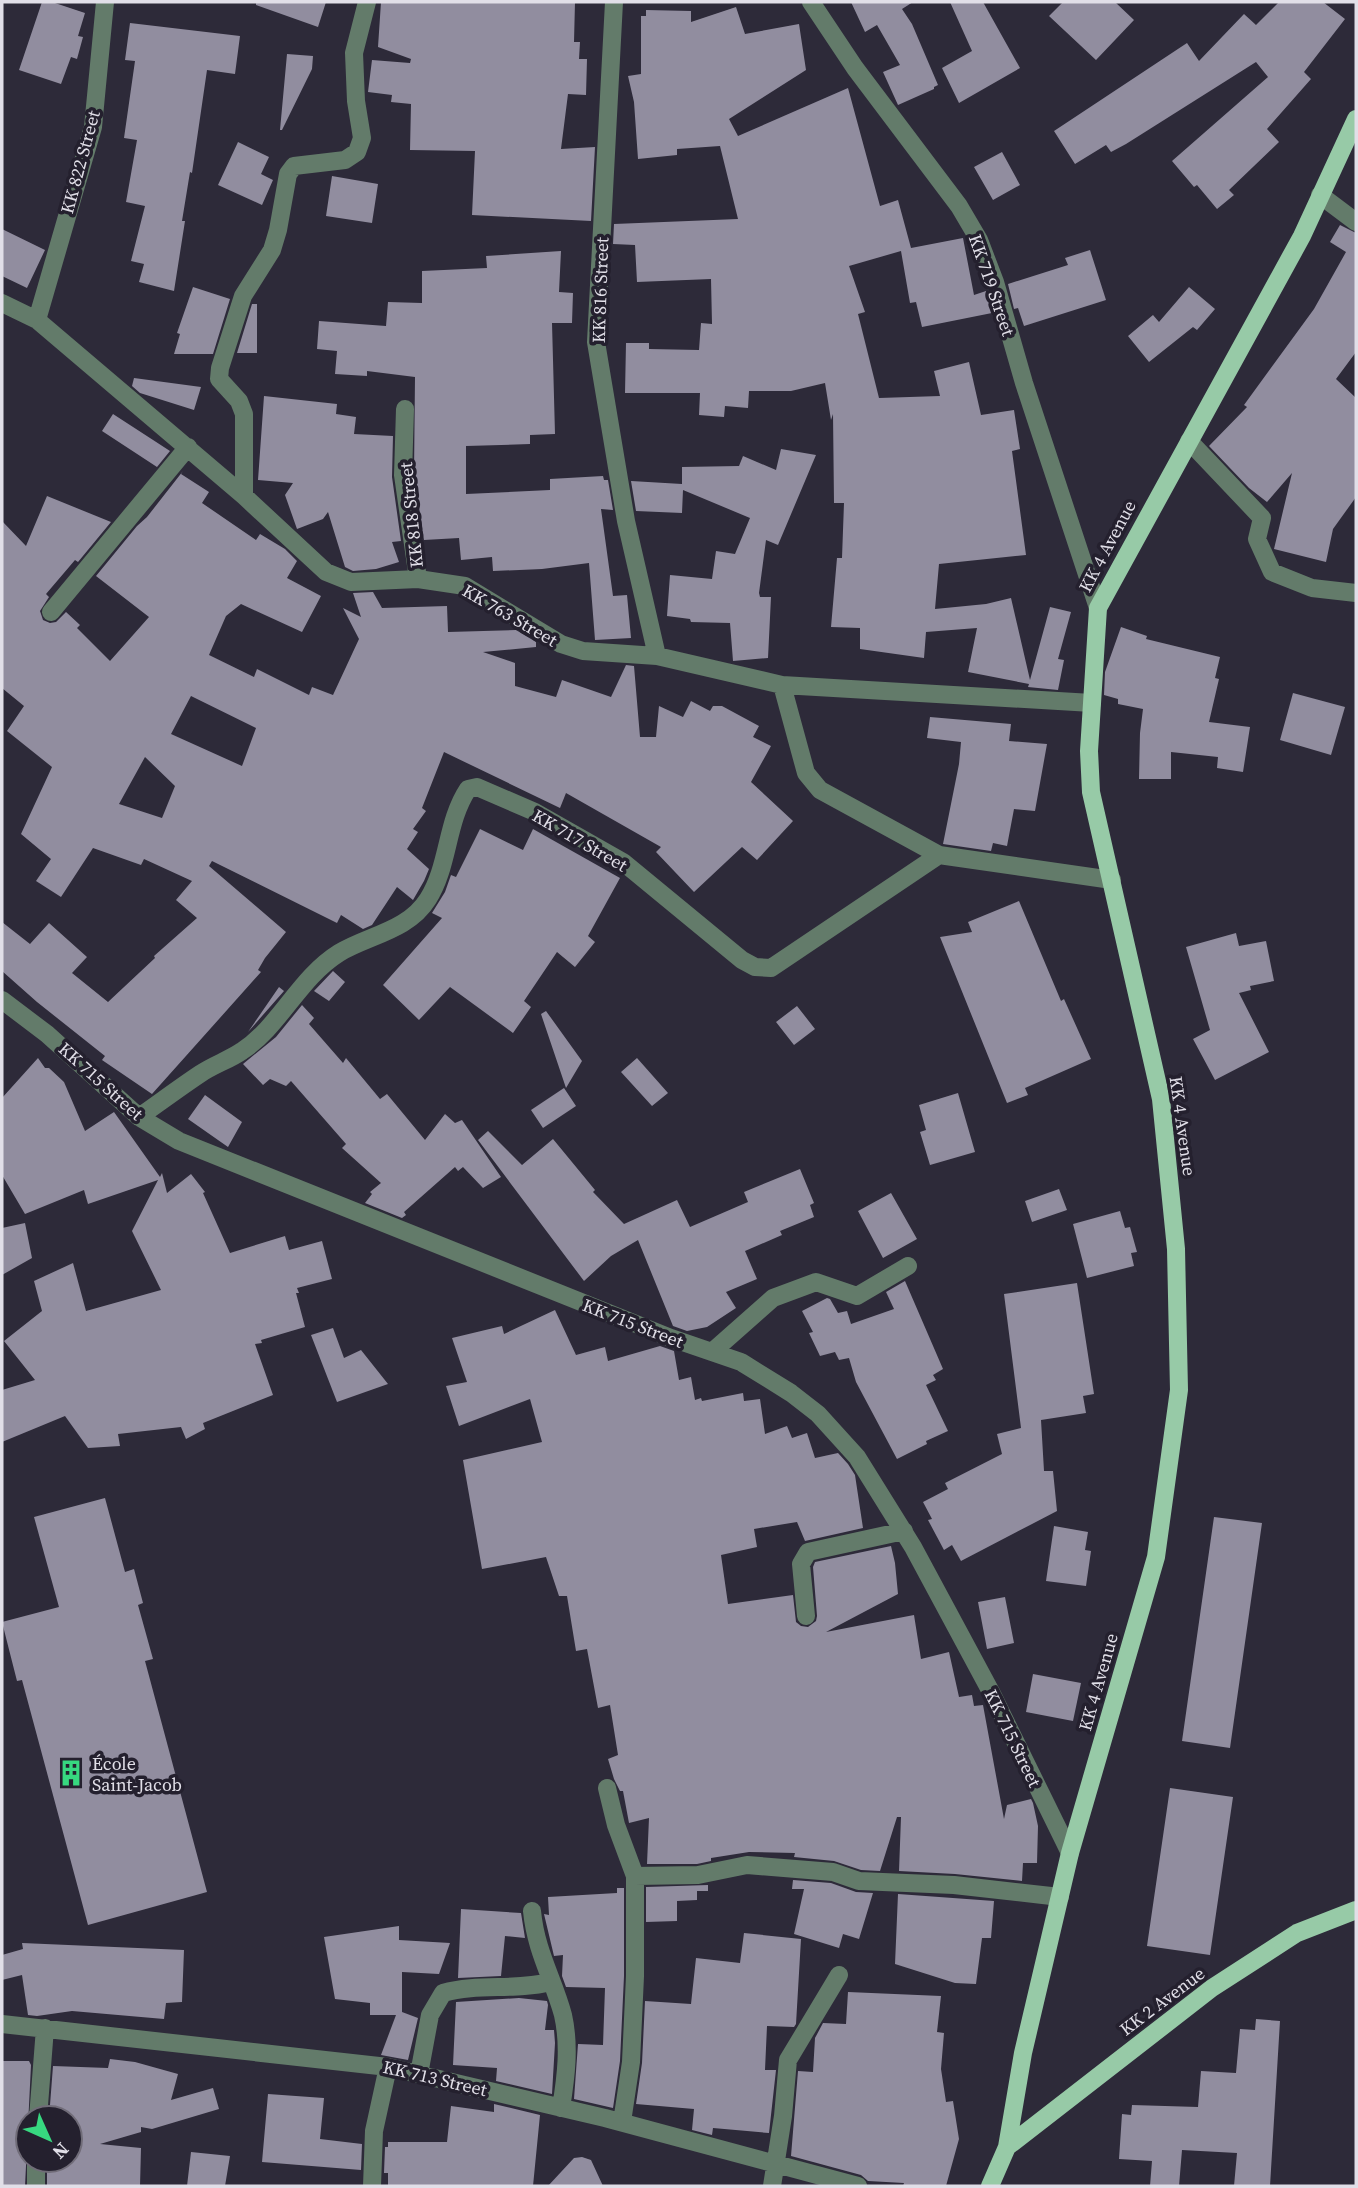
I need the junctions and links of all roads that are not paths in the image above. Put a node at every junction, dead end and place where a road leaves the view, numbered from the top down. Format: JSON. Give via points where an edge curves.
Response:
{"nodes":[{"id":1,"x":105,"y":2,"type":"edge"},
{"id":2,"x":367,"y":2,"type":"edge"},
{"id":3,"x":614,"y":2,"type":"edge"},
{"id":4,"x":811,"y":2,"type":"edge"},
{"id":5,"x":1356,"y":120,"type":"edge"},
{"id":6,"x":1320,"y":195,"type":"junction"},
{"id":7,"x":1356,"y":222,"type":"edge"},
{"id":8,"x":2,"y":303,"type":"edge"},
{"id":9,"x":37,"y":320,"type":"junction"},
{"id":10,"x":405,"y":409,"type":"dead end"},
{"id":11,"x":1189,"y":441,"type":"junction"},
{"id":12,"x":188,"y":447,"type":"junction"},
{"id":13,"x":244,"y":496,"type":"junction"},
{"id":14,"x":418,"y":579,"type":"junction"},
{"id":15,"x":1356,"y":593,"type":"edge"},
{"id":16,"x":1098,"y":608,"type":"junction"},
{"id":17,"x":51,"y":612,"type":"dead end"},
{"id":18,"x":657,"y":656,"type":"junction"},
{"id":19,"x":782,"y":685,"type":"junction"},
{"id":20,"x":1092,"y":703,"type":"junction"},
{"id":21,"x":939,"y":855,"type":"junction"},
{"id":22,"x":1112,"y":880,"type":"junction"},
{"id":23,"x":2,"y":1000,"type":"edge"},
{"id":24,"x":139,"y":1118,"type":"junction"},
{"id":25,"x":908,"y":1266,"type":"dead end"},
{"id":26,"x":712,"y":1352,"type":"junction"},
{"id":27,"x":904,"y":1531,"type":"junction"},
{"id":28,"x":806,"y":1616,"type":"dead end"},
{"id":29,"x":607,"y":1788,"type":"dead end"},
{"id":30,"x":1070,"y":1853,"type":"junction"},
{"id":31,"x":635,"y":1877,"type":"junction"},
{"id":32,"x":1060,"y":1897,"type":"junction"},
{"id":33,"x":1356,"y":1910,"type":"edge"},
{"id":34,"x":532,"y":1911,"type":"dead end"},
{"id":35,"x":839,"y":1975,"type":"dead end"},
{"id":36,"x":550,"y":1982,"type":"junction"},
{"id":37,"x":2,"y":2024,"type":"edge"},
{"id":38,"x":46,"y":2028,"type":"junction"},
{"id":39,"x":388,"y":2067,"type":"junction"},
{"id":40,"x":419,"y":2074,"type":"junction"},
{"id":41,"x":39,"y":2104,"type":"edge"},
{"id":42,"x":561,"y":2108,"type":"junction"},
{"id":43,"x":621,"y":2122,"type":"junction"},
{"id":44,"x":1007,"y":2147,"type":"junction"},
{"id":45,"x":776,"y":2164,"type":"junction"},
{"id":46,"x":372,"y":2186,"type":"edge"},
{"id":47,"x":772,"y":2186,"type":"edge"},
{"id":48,"x":858,"y":2186,"type":"edge"},
{"id":49,"x":990,"y":2186,"type":"edge"}],
"edges":[{"from":1,"to":9,"type":"street","name":"KK 822 Street","via":[[93,127]]},
{"from":2,"to":13,"type":"street","via":[[354,53],[362,138],[357,152],[345,160],[294,166],[288,174],[272,250],[243,296],[220,368],[219,379],[244,414]]},
{"from":3,"to":18,"type":"street","name":"KK 816 Street","via":[[596,342],[626,522]]},
{"from":4,"to":16,"type":"street","name":"KK 719 Street","via":[[979,240]]},
{"from":5,"to":6,"type":"main road","name":"KK 4 Avenue"},
{"from":6,"to":7,"type":"street"},
{"from":6,"to":11,"type":"main road","name":"KK 4 Avenue"},
{"from":8,"to":9,"type":"street","name":"KK 763 Street"},
{"from":9,"to":12,"type":"street","name":"KK 763 Street"},
{"from":10,"to":14,"type":"street","name":"KK 818 Street","via":[[403,475]]},
{"from":11,"to":15,"type":"street","via":[[1262,518],[1256,539],[1272,572],[1312,588]]},
{"from":11,"to":16,"type":"main road","name":"KK 4 Avenue"},
{"from":12,"to":13,"type":"street","name":"KK 763 Street"},
{"from":12,"to":17,"type":"street"},
{"from":13,"to":14,"type":"street","name":"KK 763 Street","via":[[326,572],[351,582]]},
{"from":14,"to":18,"type":"street","name":"KK 763 Street","via":[[465,586],[561,645]]},
{"from":16,"to":20,"type":"main road","name":"KK 4 Avenue"},
{"from":18,"to":19,"type":"street","name":"KK 763 Street"},
{"from":19,"to":20,"type":"street","name":"KK 763 Street"},
{"from":19,"to":21,"type":"street","via":[[806,773],[820,790]]},
{"from":20,"to":22,"type":"main road","name":"KK 4 Avenue","via":[[1091,792]]},
{"from":21,"to":22,"type":"street"},
{"from":21,"to":24,"type":"street","name":"KK 717 Street","via":[[771,968],[755,967],[623,862],[535,812],[477,787],[468,789],[428,900],[402,925],[339,953],[242,1051],[200,1074]]},
{"from":22,"to":30,"type":"main road","name":"KK 4 Avenue","via":[[1161,1099],[1177,1249],[1179,1390],[1156,1558]]},
{"from":23,"to":24,"type":"street","name":"KK 715 Street","via":[[47,1034]]},
{"from":24,"to":26,"type":"street","name":"KK 715 Street","via":[[225,1160]]},
{"from":25,"to":26,"type":"street","via":[[857,1296],[816,1282],[774,1298]]},
{"from":26,"to":27,"type":"street","name":"KK 715 Street","via":[[741,1362],[818,1414],[857,1457]]},
{"from":27,"to":28,"type":"street","via":[[808,1552],[801,1564]]},
{"from":27,"to":30,"type":"street","name":"KK 715 Street"},
{"from":29,"to":31,"type":"street"},
{"from":30,"to":32,"type":"main road","name":"KK 4 Avenue"},
{"from":31,"to":32,"type":"street","via":[[698,1875],[747,1866],[833,1872],[859,1881],[954,1885]]},
{"from":31,"to":43,"type":"street","via":[[632,2038]]},
{"from":32,"to":44,"type":"main road","name":"KK 4 Avenue","via":[[1023,2053]]},
{"from":33,"to":44,"type":"main road","name":"KK 2 Avenue","via":[[1297,1933],[1212,1988]]},
{"from":34,"to":36,"type":"street","via":[[534,1936]]},
{"from":35,"to":45,"type":"street","via":[[788,2060]]},
{"from":36,"to":40,"type":"street","via":[[443,1993],[430,2015]]},
{"from":36,"to":42,"type":"street","via":[[563,2016],[567,2063]]},
{"from":37,"to":38,"type":"street","name":"KK 713 Street"},
{"from":38,"to":39,"type":"street","name":"KK 713 Street"},
{"from":38,"to":41,"type":"street"},
{"from":39,"to":40,"type":"street","name":"KK 713 Street"},
{"from":39,"to":46,"type":"street","via":[[374,2131]]},
{"from":40,"to":42,"type":"street","name":"KK 713 Street"},
{"from":42,"to":43,"type":"street","name":"KK 713 Street"},
{"from":43,"to":45,"type":"street","name":"KK 713 Street"},
{"from":44,"to":49,"type":"main road","name":"KK 4 Avenue"},
{"from":45,"to":47,"type":"street"},
{"from":45,"to":48,"type":"street","name":"KK 713 Street"}]}
